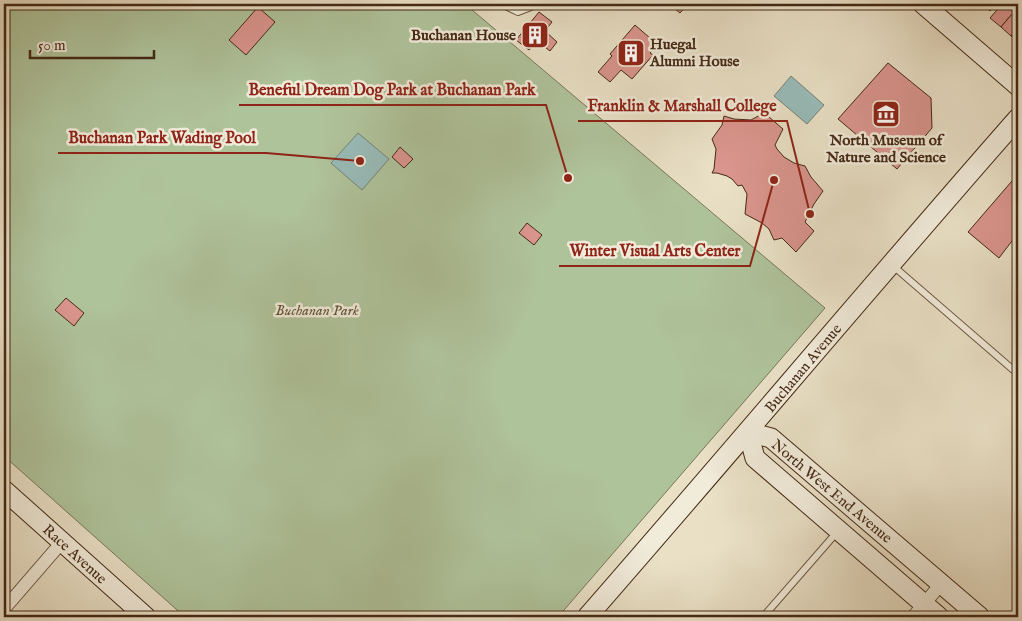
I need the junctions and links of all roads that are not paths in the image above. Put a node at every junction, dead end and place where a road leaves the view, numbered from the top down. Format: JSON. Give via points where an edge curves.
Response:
{"nodes":[{"id":1,"x":501,"y":4,"type":"edge"},
{"id":2,"x":534,"y":4,"type":"edge"},
{"id":3,"x":923,"y":4,"type":"edge"},
{"id":4,"x":1018,"y":86,"type":"edge"},
{"id":5,"x":1018,"y":118,"type":"edge"},
{"id":6,"x":891,"y":263,"type":"junction"},
{"id":7,"x":1018,"y":374,"type":"edge"},
{"id":8,"x":748,"y":432,"type":"junction"},
{"id":9,"x":4,"y":490,"type":"edge"},
{"id":10,"x":838,"y":530,"type":"junction"},
{"id":11,"x":62,"y":542,"type":"junction"},
{"id":12,"x":942,"y":584,"type":"junction"},
{"id":13,"x":4,"y":609,"type":"edge"},
{"id":14,"x":919,"y":611,"type":"edge"},
{"id":15,"x":766,"y":616,"type":"edge"},
{"id":16,"x":146,"y":617,"type":"edge"},
{"id":17,"x":587,"y":617,"type":"edge"},
{"id":18,"x":939,"y":617,"type":"edge"},
{"id":19,"x":980,"y":617,"type":"edge"}],
"edges":[{"from":1,"to":2,"type":"lane","via":[[518,12]]},
{"from":3,"to":4,"type":"street"},
{"from":5,"to":6,"type":"street","name":"Buchanan Avenue"},
{"from":6,"to":7,"type":"lane"},
{"from":6,"to":8,"type":"street","name":"Buchanan Avenue"},
{"from":8,"to":10,"type":"street","name":"North West End Avenue","via":[[754,458]]},
{"from":8,"to":12,"type":"street","name":"North West End Avenue","via":[[772,438]]},
{"from":8,"to":17,"type":"street","name":"Buchanan Avenue"},
{"from":9,"to":11,"type":"street","name":"Race Avenue"},
{"from":10,"to":14,"type":"street","name":"North West End Avenue"},
{"from":10,"to":15,"type":"lane"},
{"from":11,"to":13,"type":"street"},
{"from":11,"to":16,"type":"street","name":"Race Avenue"},
{"from":12,"to":14,"type":"street"},
{"from":12,"to":19,"type":"street","name":"North West End Avenue"},
{"from":14,"to":18,"type":"street","name":"North West End Avenue"}]}
